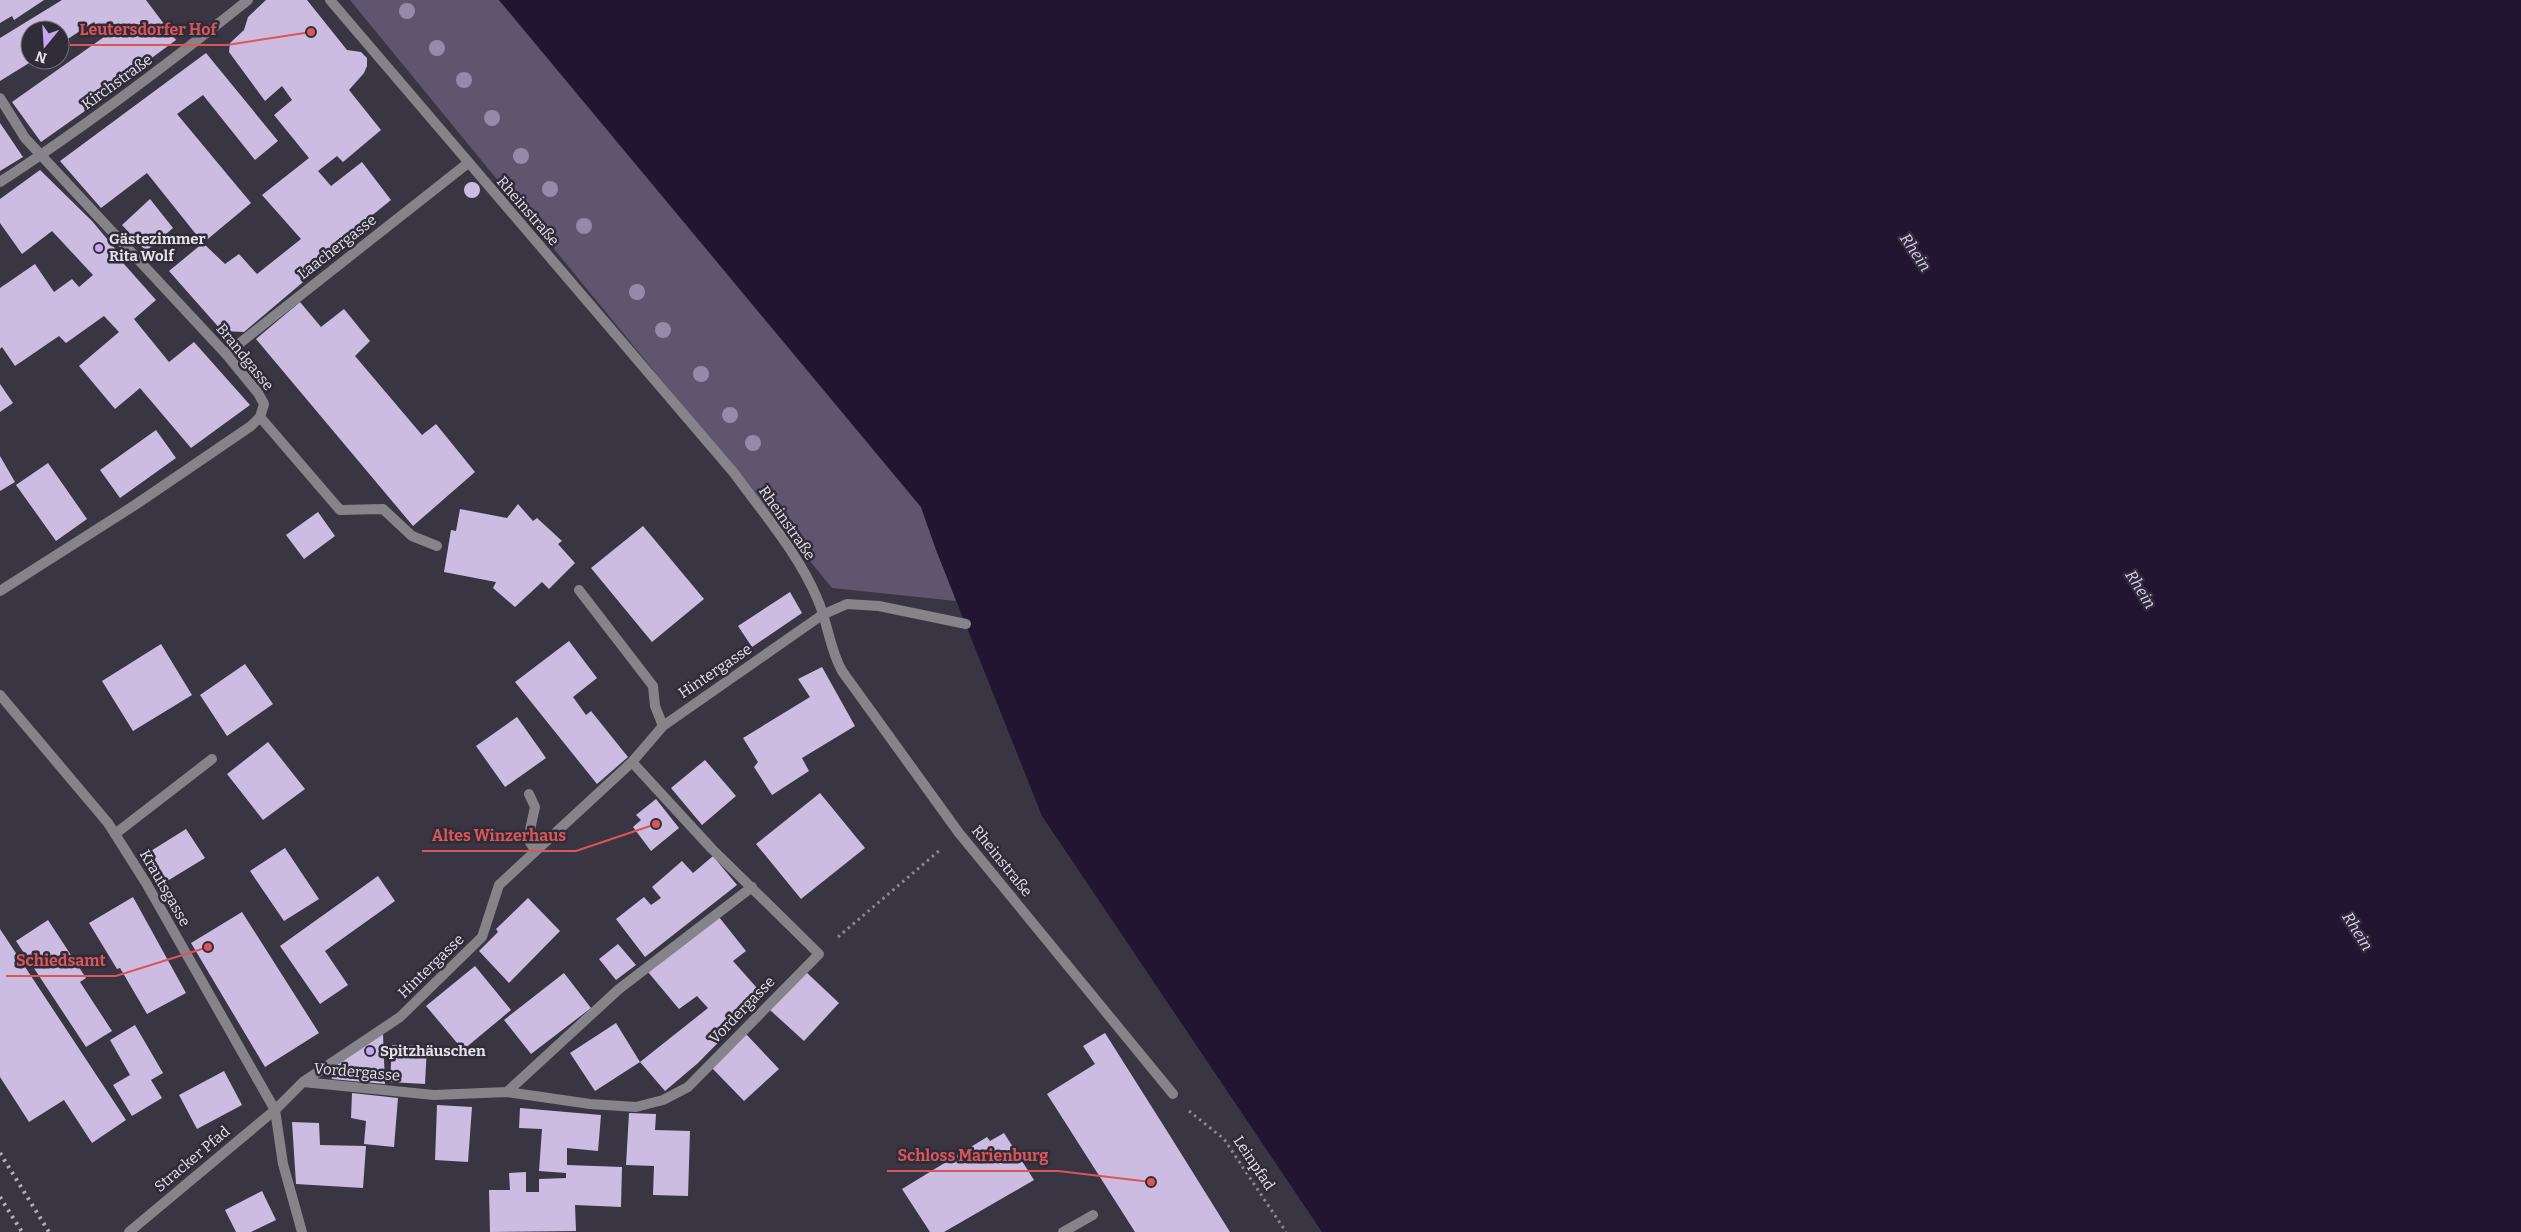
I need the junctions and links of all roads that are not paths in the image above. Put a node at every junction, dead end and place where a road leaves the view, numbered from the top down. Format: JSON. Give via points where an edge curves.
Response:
{"nodes":[{"id":1,"x":248,"y":0,"type":"edge"},
{"id":2,"x":330,"y":0,"type":"edge"},
{"id":3,"x":0,"y":98,"type":"edge"},
{"id":4,"x":42,"y":155,"type":"junction"},
{"id":5,"x":468,"y":163,"type":"junction"},
{"id":6,"x":0,"y":182,"type":"edge"},
{"id":7,"x":226,"y":354,"type":"junction"},
{"id":8,"x":260,"y":417,"type":"junction"},
{"id":9,"x":437,"y":546,"type":"dead end"},
{"id":10,"x":579,"y":590,"type":"dead end"},
{"id":11,"x":0,"y":591,"type":"edge"},
{"id":12,"x":822,"y":615,"type":"junction"},
{"id":13,"x":966,"y":624,"type":"dead end"},
{"id":14,"x":0,"y":695,"type":"edge"},
{"id":15,"x":663,"y":726,"type":"junction"},
{"id":16,"x":212,"y":759,"type":"dead end"},
{"id":17,"x":632,"y":762,"type":"junction"},
{"id":18,"x":529,"y":794,"type":"dead end"},
{"id":19,"x":115,"y":834,"type":"junction"},
{"id":20,"x":535,"y":850,"type":"junction"},
{"id":21,"x":752,"y":887,"type":"junction"},
{"id":22,"x":303,"y":1082,"type":"junction"},
{"id":23,"x":507,"y":1092,"type":"junction"},
{"id":24,"x":1173,"y":1094,"type":"road end"},
{"id":25,"x":275,"y":1110,"type":"junction"},
{"id":26,"x":1093,"y":1215,"type":"dead end"},
{"id":27,"x":129,"y":1232,"type":"edge"},
{"id":28,"x":302,"y":1232,"type":"edge"},
{"id":29,"x":1063,"y":1232,"type":"edge"}],
"edges":[{"from":1,"to":4,"type":"street","name":"Kirchstraße","via":[[195,44]]},
{"from":2,"to":5,"type":"street","name":"Rheinstraße"},
{"from":3,"to":4,"type":"street","name":"Brandgasse","via":[[26,138]]},
{"from":4,"to":6,"type":"street","name":"Kirchstraße"},
{"from":4,"to":7,"type":"street","name":"Brandgasse"},
{"from":5,"to":7,"type":"street","name":"Laachergasse"},
{"from":5,"to":12,"type":"street","name":"Rheinstraße","via":[[734,473],[794,556],[818,598]]},
{"from":7,"to":8,"type":"street","name":"Brandgasse","via":[[264,404]]},
{"from":8,"to":9,"type":"street","via":[[340,510],[382,509],[412,536]]},
{"from":8,"to":11,"type":"street","via":[[135,505]]},
{"from":10,"to":15,"type":"street","via":[[653,686],[655,706]]},
{"from":12,"to":13,"type":"street","name":"Hintergasse","via":[[847,604],[880,606]]},
{"from":12,"to":15,"type":"street","name":"Hintergasse"},
{"from":12,"to":24,"type":"street","name":"Rheinstraße","via":[[832,654],[842,671],[960,833]]},
{"from":14,"to":19,"type":"street","name":"Krautsgasse"},
{"from":15,"to":17,"type":"street","name":"Hintergasse"},
{"from":16,"to":19,"type":"street"},
{"from":17,"to":20,"type":"street","name":"Hintergasse"},
{"from":17,"to":21,"type":"street","via":[[712,849]]},
{"from":18,"to":20,"type":"street","via":[[535,807],[528,839]]},
{"from":19,"to":25,"type":"street","name":"Krautsgasse"},
{"from":20,"to":22,"type":"street","name":"Hintergasse","via":[[498,885],[482,937],[400,1017]]},
{"from":21,"to":23,"type":"street","via":[[619,989]]},
{"from":21,"to":23,"type":"street","name":"Vordergasse","via":[[819,954],[688,1087],[663,1100],[636,1107]]},
{"from":22,"to":23,"type":"street","name":"Vordergasse","via":[[434,1094]]},
{"from":22,"to":25,"type":"street","name":"Vordergasse"},
{"from":25,"to":27,"type":"street","name":"Stracker Pfad"},
{"from":25,"to":28,"type":"street","name":"Krautsgasse","via":[[283,1164]]},
{"from":26,"to":29,"type":"street"}]}
